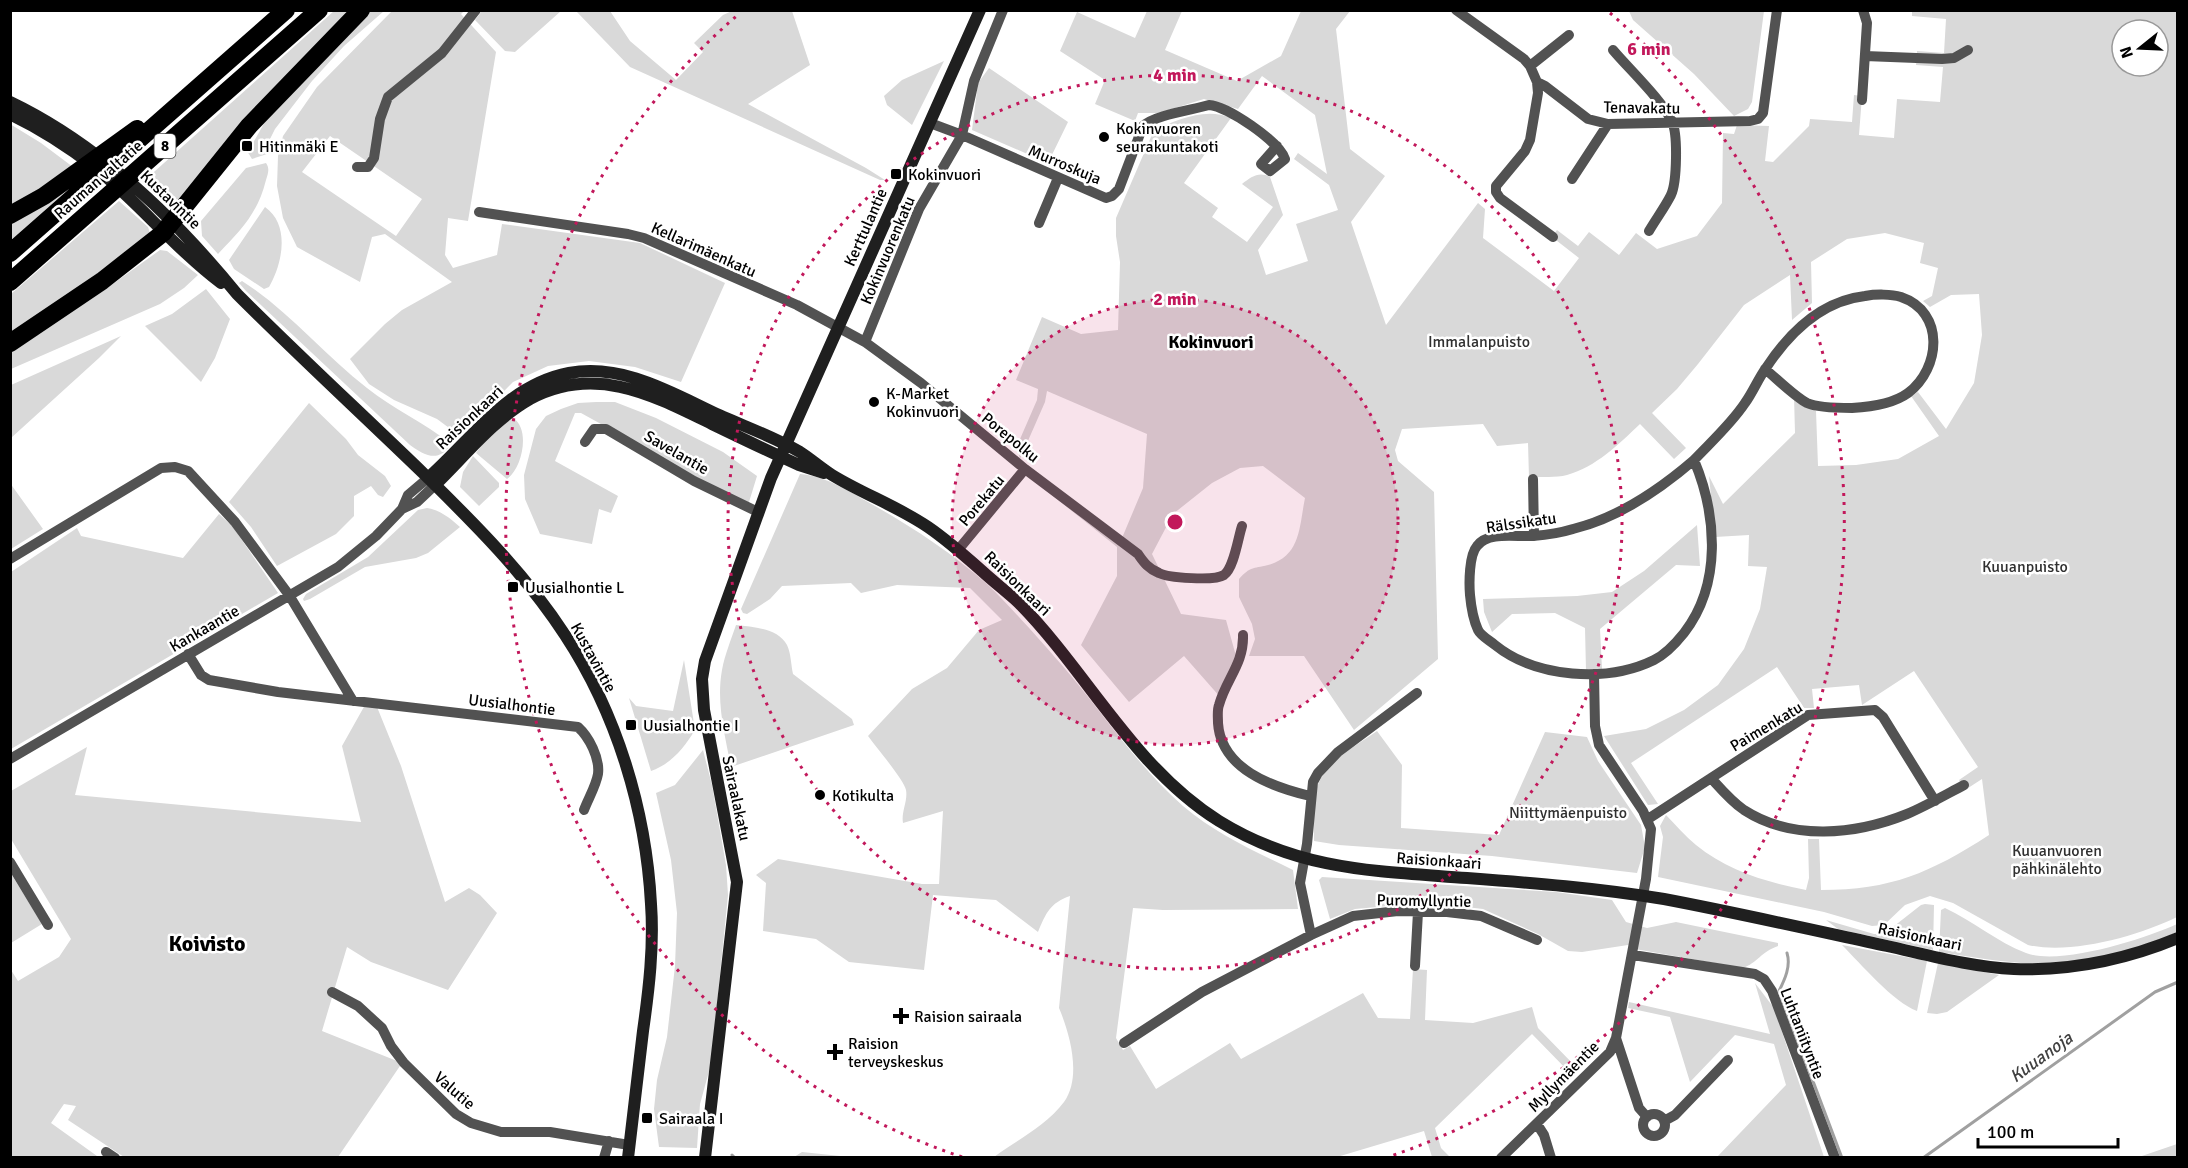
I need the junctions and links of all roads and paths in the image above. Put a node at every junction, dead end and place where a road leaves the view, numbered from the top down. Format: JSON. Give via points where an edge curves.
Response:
{"nodes":[{"id":1,"x":286,"y":10,"type":"edge"},
{"id":2,"x":319,"y":10,"type":"edge"},
{"id":3,"x":361,"y":10,"type":"edge"},
{"id":4,"x":476,"y":10,"type":"edge"},
{"id":5,"x":980,"y":10,"type":"edge"},
{"id":6,"x":1002,"y":10,"type":"edge"},
{"id":7,"x":1456,"y":10,"type":"edge"},
{"id":8,"x":1777,"y":10,"type":"edge"},
{"id":9,"x":1863,"y":10,"type":"edge"},
{"id":10,"x":1569,"y":35,"type":"dead end"},
{"id":11,"x":1613,"y":50,"type":"dead end"},
{"id":12,"x":1968,"y":50,"type":"dead end"},
{"id":13,"x":1865,"y":56,"type":"junction"},
{"id":14,"x":1530,"y":66,"type":"junction"},
{"id":15,"x":1537,"y":82,"type":"junction"},
{"id":16,"x":189,"y":96,"type":"junction"},
{"id":17,"x":1862,"y":100,"type":"dead end"},
{"id":18,"x":10,"y":102,"type":"edge"},
{"id":19,"x":10,"y":114,"type":"edge"},
{"id":20,"x":930,"y":123,"type":"junction"},
{"id":21,"x":1673,"y":123,"type":"junction"},
{"id":22,"x":1608,"y":124,"type":"junction"},
{"id":23,"x":962,"y":135,"type":"junction"},
{"id":24,"x":1277,"y":146,"type":"dead end"},
{"id":25,"x":357,"y":167,"type":"dead end"},
{"id":26,"x":1058,"y":178,"type":"junction"},
{"id":27,"x":1572,"y":179,"type":"dead end"},
{"id":28,"x":139,"y":199,"type":"junction"},
{"id":29,"x":479,"y":212,"type":"dead end"},
{"id":30,"x":10,"y":215,"type":"edge"},
{"id":31,"x":1039,"y":223,"type":"dead end"},
{"id":32,"x":167,"y":228,"type":"junction"},
{"id":33,"x":1649,"y":231,"type":"dead end"},
{"id":34,"x":1553,"y":237,"type":"dead end"},
{"id":35,"x":10,"y":253,"type":"edge"},
{"id":36,"x":10,"y":282,"type":"edge"},
{"id":37,"x":839,"y":327,"type":"junction"},
{"id":38,"x":865,"y":342,"type":"junction"},
{"id":39,"x":10,"y":343,"type":"edge"},
{"id":40,"x":1765,"y":369,"type":"junction"},
{"id":41,"x":585,"y":442,"type":"dead end"},
{"id":42,"x":786,"y":445,"type":"junction"},
{"id":43,"x":781,"y":457,"type":"junction"},
{"id":44,"x":1694,"y":460,"type":"junction"},
{"id":45,"x":1025,"y":469,"type":"junction"},
{"id":46,"x":833,"y":476,"type":"junction"},
{"id":47,"x":1533,"y":479,"type":"dead end"},
{"id":48,"x":431,"y":481,"type":"junction"},
{"id":49,"x":758,"y":512,"type":"junction"},
{"id":50,"x":1242,"y":526,"type":"dead end"},
{"id":51,"x":1534,"y":536,"type":"junction"},
{"id":52,"x":958,"y":550,"type":"junction"},
{"id":53,"x":10,"y":560,"type":"edge"},
{"id":54,"x":289,"y":595,"type":"junction"},
{"id":55,"x":1243,"y":635,"type":"dead end"},
{"id":56,"x":188,"y":654,"type":"junction"},
{"id":57,"x":1594,"y":674,"type":"junction"},
{"id":58,"x":1417,"y":693,"type":"dead end"},
{"id":59,"x":353,"y":701,"type":"junction"},
{"id":60,"x":10,"y":759,"type":"edge"},
{"id":61,"x":1711,"y":778,"type":"junction"},
{"id":62,"x":1964,"y":785,"type":"dead end"},
{"id":63,"x":1310,"y":796,"type":"junction"},
{"id":64,"x":1935,"y":801,"type":"junction"},
{"id":65,"x":584,"y":810,"type":"dead end"},
{"id":66,"x":1648,"y":819,"type":"junction"},
{"id":67,"x":1304,"y":860,"type":"junction"},
{"id":68,"x":10,"y":862,"type":"edge"},
{"id":69,"x":1643,"y":896,"type":"junction"},
{"id":70,"x":1418,"y":912,"type":"junction"},
{"id":71,"x":48,"y":925,"type":"dead end"},
{"id":72,"x":1311,"y":935,"type":"junction"},
{"id":73,"x":2178,"y":938,"type":"edge"},
{"id":74,"x":1536,"y":940,"type":"dead end"},
{"id":75,"x":1633,"y":955,"type":"junction"},
{"id":76,"x":1415,"y":966,"type":"dead end"},
{"id":77,"x":332,"y":992,"type":"dead end"},
{"id":78,"x":1617,"y":1038,"type":"junction"},
{"id":79,"x":1124,"y":1043,"type":"dead end"},
{"id":80,"x":1728,"y":1060,"type":"dead end"},
{"id":81,"x":1647,"y":1117,"type":"junction"},
{"id":82,"x":1664,"y":1121,"type":"junction"},
{"id":83,"x":1537,"y":1124,"type":"junction"},
{"id":84,"x":609,"y":1141,"type":"junction"},
{"id":85,"x":629,"y":1151,"type":"edge"},
{"id":86,"x":604,"y":1158,"type":"edge"},
{"id":87,"x":705,"y":1158,"type":"edge"},
{"id":88,"x":1502,"y":1158,"type":"edge"},
{"id":89,"x":1551,"y":1158,"type":"edge"},
{"id":90,"x":1835,"y":1158,"type":"edge"}],
"edges":[{"from":1,"to":16,"type":"highway","name":"Rauman valtatie","number":"8"},
{"from":2,"to":36,"type":"highway","name":"Rauman valtatie","number":"8"},
{"from":3,"to":32,"type":"highway","via":[[249,126]]},
{"from":4,"to":25,"type":"street","via":[[442,53],[388,97],[374,158],[368,167]]},
{"from":5,"to":20,"type":"main road","name":"Kerttulantie"},
{"from":6,"to":23,"type":"street","name":"Kokinvuorenkatu","via":[[974,81]]},
{"from":7,"to":14,"type":"street"},
{"from":8,"to":21,"type":"street","name":"Tenavakatu","via":[[1763,113],[1758,119]]},
{"from":9,"to":13,"type":"street","via":[[1867,23]]},
{"from":10,"to":14,"type":"street"},
{"from":11,"to":21,"type":"street"},
{"from":12,"to":13,"type":"street","via":[[1942,59]]},
{"from":13,"to":17,"type":"street"},
{"from":14,"to":15,"type":"street"},
{"from":15,"to":22,"type":"street","name":"Tenavakatu","via":[[1588,119]]},
{"from":15,"to":34,"type":"street","via":[[1539,93],[1530,140],[1496,186],[1496,192]]},
{"from":16,"to":30,"type":"highway","via":[[44,196]]},
{"from":16,"to":35,"type":"highway","name":"Rauman valtatie","number":"8"},
{"from":18,"to":28,"type":"main road","name":"Kustavintie","via":[[63,130],[104,159]]},
{"from":19,"to":28,"type":"main road","name":"Kustavintie","via":[[52,137]]},
{"from":20,"to":23,"type":"street","name":"Murroskuja"},
{"from":20,"to":37,"type":"main road","name":"Kerttulantie"},
{"from":21,"to":22,"type":"street","name":"Tenavakatu"},
{"from":21,"to":33,"type":"street","via":[[1674,184]]},
{"from":22,"to":27,"type":"street"},
{"from":23,"to":26,"type":"street","name":"Murroskuja"},
{"from":23,"to":38,"type":"street","name":"Kokinvuorenkatu","via":[[919,209]]},
{"from":24,"to":26,"type":"street","name":"Murroskuja","via":[[1240,119],[1209,105],[1147,122],[1119,189],[1112,196],[1106,198]]},
{"from":26,"to":31,"type":"street"},
{"from":28,"to":32,"type":"main road","name":"Kustavintie"},
{"from":29,"to":37,"type":"street","name":"Kellarimäenkatu","via":[[644,238]]},
{"from":32,"to":39,"type":"highway","via":[[102,281]]},
{"from":32,"to":48,"type":"main road","name":"Kustavintie","via":[[209,259],[237,294]]},
{"from":37,"to":38,"type":"street"},
{"from":37,"to":42,"type":"main road","name":"Kerttulantie"},
{"from":38,"to":45,"type":"street","name":"Porepolku"},
{"from":40,"to":40,"type":"street","via":[[1787,339],[1817,313],[1865,296],[1901,297],[1922,310],[1933,329],[1934,354],[1927,369],[1907,393],[1884,404],[1836,409],[1808,404]]},
{"from":40,"to":44,"type":"street","name":"Rälssikatu","via":[[1746,403]]},
{"from":41,"to":49,"type":"street","name":"Savelantie","via":[[594,429],[606,429],[694,481]]},
{"from":42,"to":43,"type":"main road","name":"Kerttulantie"},
{"from":42,"to":46,"type":"main road","name":"Raisionkaari"},
{"from":42,"to":48,"type":"main road","name":"Raisionkaari","via":[[641,380],[604,372],[571,373],[546,380],[507,402]]},
{"from":43,"to":46,"type":"main road","name":"Raisionkaari"},
{"from":43,"to":48,"type":"main road","name":"Raisionkaari","via":[[639,390],[580,384],[550,391],[515,409]]},
{"from":43,"to":49,"type":"main road","name":"Sairaalakatu"},
{"from":44,"to":51,"type":"street","name":"Rälssikatu","via":[[1663,486],[1604,519],[1572,530]]},
{"from":44,"to":57,"type":"street","name":"Rälssikatu","via":[[1710,525],[1712,562],[1706,593],[1693,621],[1656,660]]},
{"from":45,"to":50,"type":"street","name":"Porepolku","via":[[1161,575],[1224,575],[1231,566]]},
{"from":45,"to":52,"type":"street","name":"Porekatu"},
{"from":46,"to":52,"type":"main road","name":"Raisionkaari","via":[[913,517]]},
{"from":47,"to":51,"type":"street"},
{"from":48,"to":54,"type":"street","name":"Kankaantie","via":[[417,502],[402,509],[359,552]]},
{"from":48,"to":85,"type":"main road","name":"Kustavintie","via":[[520,574],[566,636],[603,706],[628,772],[642,829],[652,925]]},
{"from":49,"to":87,"type":"main road","name":"Sairaalakatu","via":[[710,642],[702,679],[708,736],[737,882]]},
{"from":51,"to":57,"type":"street","name":"Rälssikatu","via":[[1486,538],[1476,547],[1469,588],[1478,632],[1502,651],[1532,665]]},
{"from":52,"to":67,"type":"main road","name":"Raisionkaari","via":[[1044,630],[1127,736],[1179,792],[1215,819],[1260,844]]},
{"from":53,"to":54,"type":"street","via":[[161,468],[175,467],[188,471],[235,522]]},
{"from":54,"to":56,"type":"street","name":"Kankaantie"},
{"from":54,"to":59,"type":"street"},
{"from":55,"to":63,"type":"street","via":[[1244,650],[1219,705],[1221,740],[1233,759],[1258,777]]},
{"from":56,"to":59,"type":"street","name":"Uusialhontie","via":[[201,675],[209,680]]},
{"from":56,"to":60,"type":"street","name":"Kankaantie"},
{"from":57,"to":66,"type":"street","via":[[1599,745]]},
{"from":58,"to":63,"type":"street","via":[[1325,764],[1313,782]]},
{"from":59,"to":65,"type":"street","name":"Uusialhontie","via":[[578,727],[586,734],[598,775]]},
{"from":61,"to":64,"type":"street","via":[[1730,799],[1758,818],[1813,832],[1845,831],[1906,815]]},
{"from":61,"to":64,"type":"street","name":"Paimenkatu","via":[[1808,715],[1875,710]]},
{"from":61,"to":66,"type":"street","name":"Paimenkatu"},
{"from":62,"to":64,"type":"street"},
{"from":63,"to":67,"type":"street"},
{"from":66,"to":69,"type":"street","name":"Myllymäentie","via":[[1652,839]]},
{"from":67,"to":69,"type":"main road","name":"Raisionkaari","via":[[1385,873],[1571,886]]},
{"from":67,"to":72,"type":"street","via":[[1300,883]]},
{"from":68,"to":71,"type":"street"},
{"from":69,"to":73,"type":"main road","name":"Raisionkaari","via":[[1941,958],[2009,968],[2104,962]]},
{"from":69,"to":75,"type":"street","name":"Myllymäentie"},
{"from":70,"to":72,"type":"street","name":"Puromyllyntie","via":[[1353,916]]},
{"from":70,"to":74,"type":"street","name":"Puromyllyntie","via":[[1481,916]]},
{"from":70,"to":76,"type":"street"},
{"from":72,"to":79,"type":"street","name":"Puromyllyntie","via":[[1202,992]]},
{"from":75,"to":78,"type":"street","name":"Myllymäentie"},
{"from":75,"to":90,"type":"street","name":"Luhtaniityntie","via":[[1755,974],[1764,979],[1778,1006]]},
{"from":77,"to":84,"type":"street","name":"Valutie","via":[[358,1006],[382,1028],[404,1063],[456,1114],[471,1123],[501,1132],[550,1132]]},
{"from":78,"to":81,"type":"street","via":[[1639,1108]]},
{"from":78,"to":83,"type":"street","name":"Myllymäentie","via":[[1610,1052]]},
{"from":80,"to":82,"type":"street","via":[[1675,1115]]},
{"from":81,"to":82,"type":"street","via":[[1656,1115]]},
{"from":81,"to":82,"type":"street","via":[[1643,1126],[1651,1136],[1661,1133]]},
{"from":83,"to":88,"type":"street","name":"Myllymäentie"},
{"from":83,"to":89,"type":"street"},
{"from":84,"to":85,"type":"street","name":"Valutie"},
{"from":84,"to":86,"type":"street"}]}
